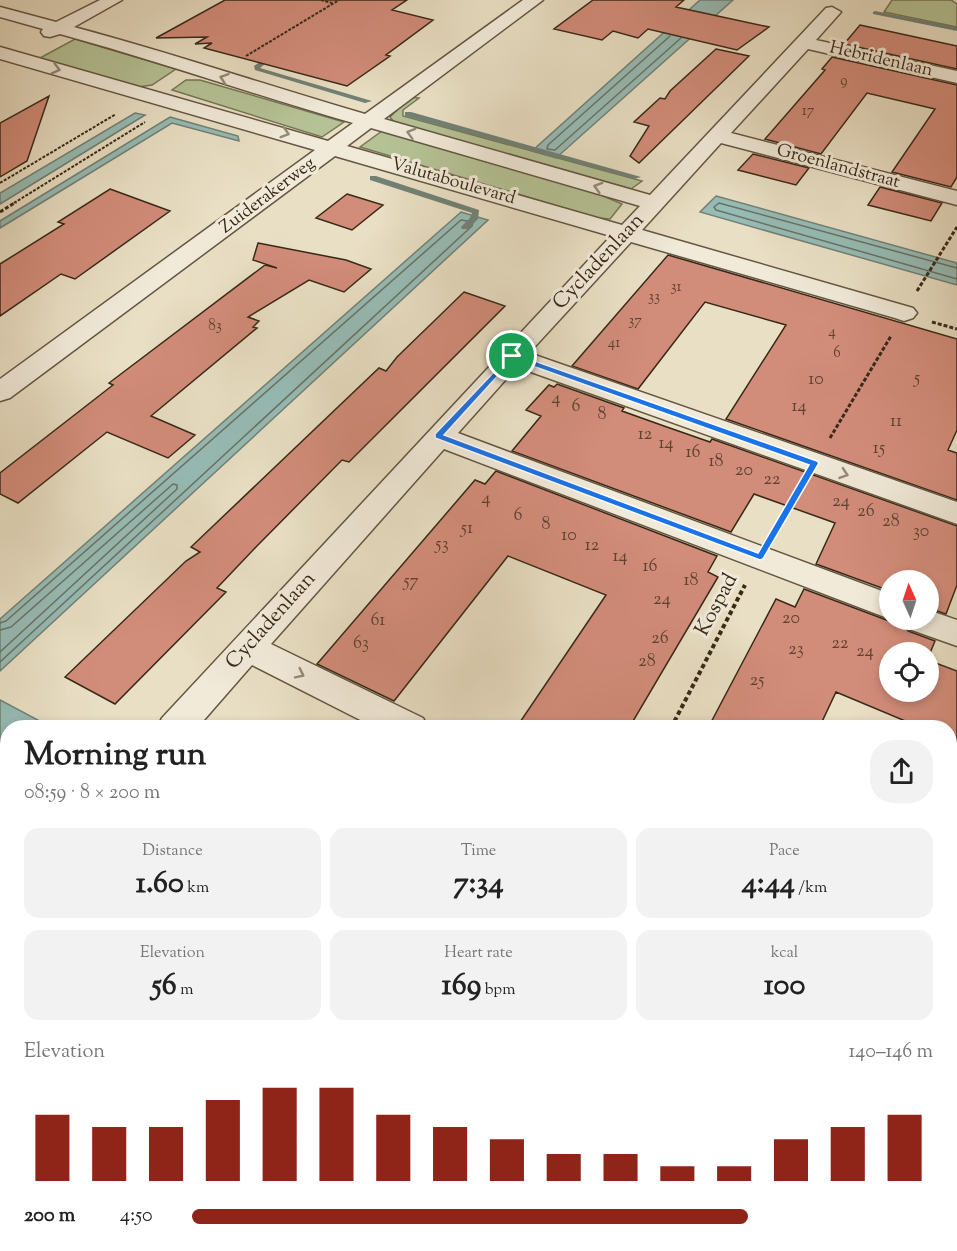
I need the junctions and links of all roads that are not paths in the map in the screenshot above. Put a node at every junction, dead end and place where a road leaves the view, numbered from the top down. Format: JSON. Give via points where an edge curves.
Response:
{"nodes":[{"id":1,"x":113,"y":0,"type":"edge"},
{"id":2,"x":534,"y":0,"type":"edge"},
{"id":3,"x":0,"y":12,"type":"edge"},
{"id":4,"x":832,"y":12,"type":"dead end"},
{"id":5,"x":58,"y":28,"type":"junction"},
{"id":6,"x":805,"y":43,"type":"junction"},
{"id":7,"x":1,"y":55,"type":"edge"},
{"id":8,"x":957,"y":77,"type":"edge"},
{"id":9,"x":167,"y":84,"type":"junction"},
{"id":10,"x":367,"y":120,"type":"junction"},
{"id":11,"x":718,"y":136,"type":"junction"},
{"id":12,"x":333,"y":147,"type":"junction"},
{"id":13,"x":957,"y":198,"type":"edge"},
{"id":14,"x":657,"y":200,"type":"junction"},
{"id":15,"x":627,"y":232,"type":"junction"},
{"id":16,"x":904,"y":314,"type":"road end"},
{"id":17,"x":512,"y":356,"type":"junction"},
{"id":18,"x":0,"y":392,"type":"edge"},
{"id":19,"x":438,"y":436,"type":"junction"},
{"id":20,"x":957,"y":513,"type":"edge"},
{"id":21,"x":879,"y":603,"type":"edge"},
{"id":22,"x":939,"y":626,"type":"edge"},
{"id":23,"x":957,"y":633,"type":"edge"},
{"id":24,"x":248,"y":648,"type":"junction"},
{"id":25,"x":181,"y":720,"type":"edge"},
{"id":26,"x":394,"y":720,"type":"edge"}],
"edges":[{"from":1,"to":5,"type":"street"},
{"from":2,"to":10,"type":"street","name":"Zuiderakerweg"},
{"from":3,"to":5,"type":"street","name":"Valutaboulevard"},
{"from":4,"to":6,"type":"street","name":"Cycladenlaan"},
{"from":5,"to":7,"type":"street"},
{"from":5,"to":9,"type":"street","name":"Valutaboulevard","via":[[162,56]]},
{"from":6,"to":8,"type":"street","name":"Hebridenlaan"},
{"from":6,"to":11,"type":"street","name":"Cycladenlaan"},
{"from":7,"to":9,"type":"street","name":"Valutaboulevard","one_way":true},
{"from":10,"to":9,"type":"street","name":"Valutaboulevard","one_way":true,"via":[[214,75]]},
{"from":9,"to":12,"type":"street","name":"Valutaboulevard","one_way":true},
{"from":10,"to":12,"type":"street","name":"Zuiderakerweg"},
{"from":14,"to":10,"type":"street","name":"Valutaboulevard","one_way":true},
{"from":11,"to":13,"type":"street","name":"Groenlandstraat"},
{"from":11,"to":14,"type":"street","name":"Cycladenlaan"},
{"from":12,"to":15,"type":"street","name":"Valutaboulevard"},
{"from":12,"to":18,"type":"street","name":"Zuiderakerweg"},
{"from":14,"to":15,"type":"street","name":"Cycladenlaan"},
{"from":15,"to":16,"type":"street","name":"Valutaboulevard"},
{"from":15,"to":17,"type":"street","name":"Cycladenlaan"},
{"from":17,"to":19,"type":"street","name":"Cycladenlaan"},
{"from":17,"to":20,"type":"street","one_way":true},
{"from":19,"to":21,"type":"street"},
{"from":19,"to":24,"type":"street","name":"Cycladenlaan"},
{"from":22,"to":23,"type":"street"},
{"from":24,"to":25,"type":"street","name":"Cycladenlaan"},
{"from":24,"to":26,"type":"street","one_way":true}]}
